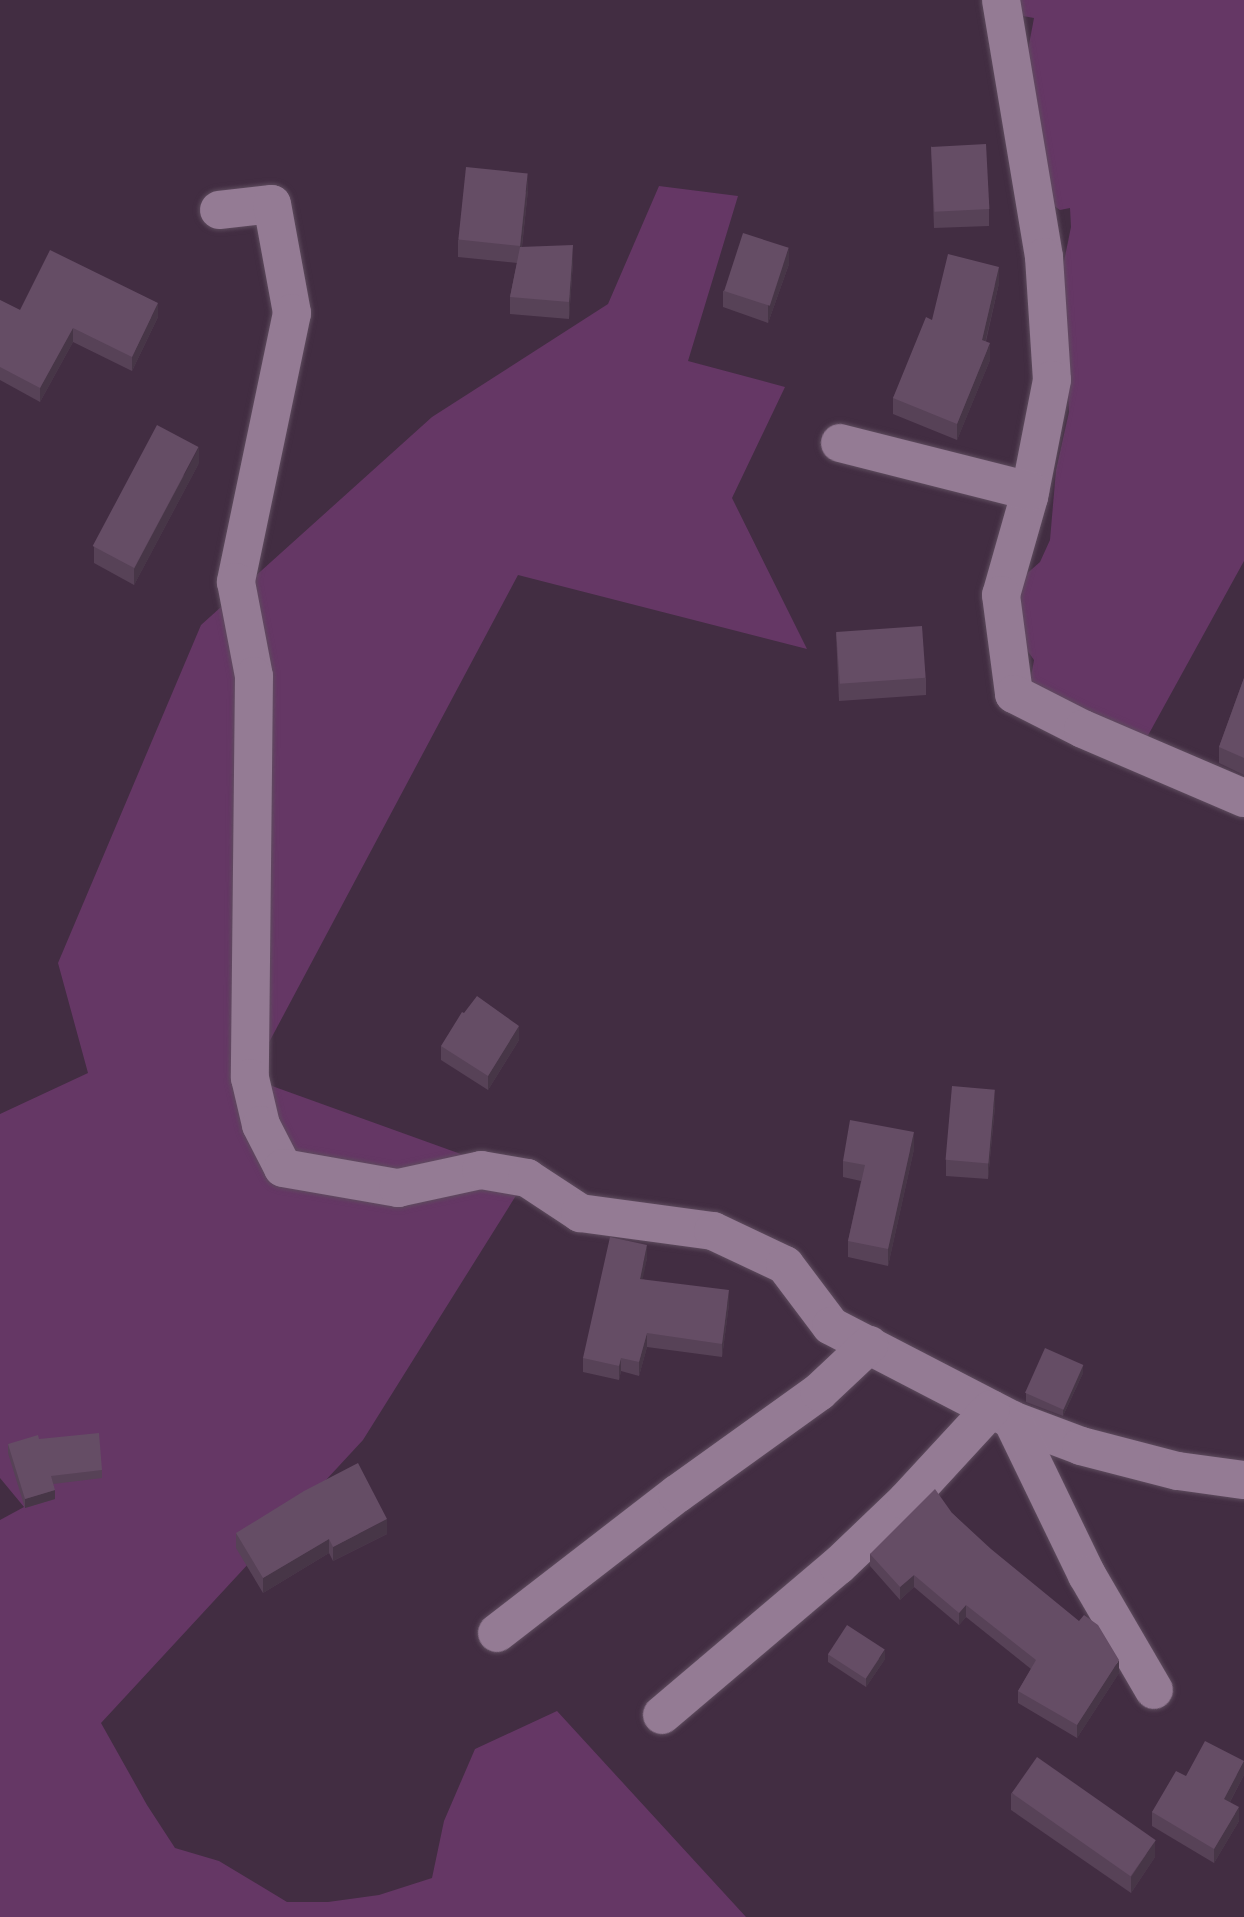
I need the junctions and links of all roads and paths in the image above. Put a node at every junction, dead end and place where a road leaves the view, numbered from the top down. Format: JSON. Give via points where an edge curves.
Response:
{"nodes":[{"id":1,"x":1001,"y":0,"type":"edge"},
{"id":2,"x":219,"y":210,"type":"dead end"},
{"id":3,"x":840,"y":443,"type":"dead end"},
{"id":4,"x":1030,"y":491,"type":"junction"},
{"id":5,"x":1244,"y":798,"type":"edge"},
{"id":6,"x":869,"y":1345,"type":"junction"},
{"id":7,"x":1001,"y":1415,"type":"junction"},
{"id":8,"x":1244,"y":1480,"type":"edge"},
{"id":9,"x":497,"y":1633,"type":"dead end"},
{"id":10,"x":1154,"y":1690,"type":"dead end"},
{"id":11,"x":662,"y":1715,"type":"dead end"}],
"edges":[{"from":1,"to":4,"type":"street","via":[[1044,257],[1052,380]]},
{"from":2,"to":6,"type":"street","via":[[272,204],[292,313],[236,582],[254,676],[250,1079],[261,1125],[283,1168],[398,1188],[481,1170],[527,1178],[580,1213],[713,1231],[785,1265],[831,1326]]},
{"from":3,"to":4,"type":"street"},
{"from":4,"to":5,"type":"street","via":[[1000,595],[1014,694]]},
{"from":6,"to":7,"type":"street"},
{"from":6,"to":9,"type":"street","via":[[819,1392]]},
{"from":7,"to":8,"type":"street","via":[[1081,1446],[1178,1471]]},
{"from":7,"to":10,"type":"street"},
{"from":7,"to":11,"type":"street","via":[[847,1557]]}]}
